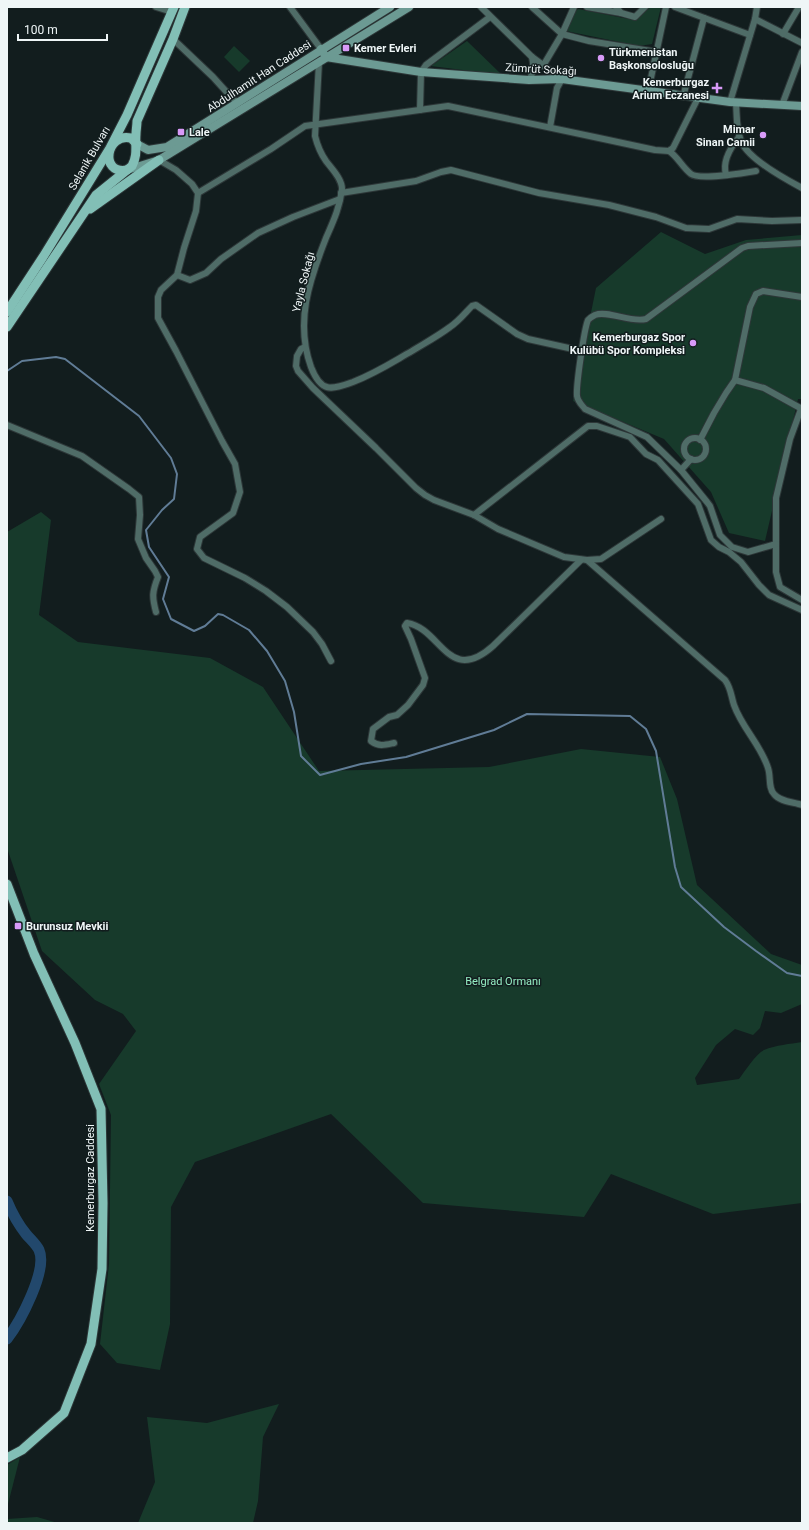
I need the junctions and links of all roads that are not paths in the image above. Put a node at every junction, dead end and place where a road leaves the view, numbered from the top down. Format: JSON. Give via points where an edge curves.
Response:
{"nodes":[{"id":1,"x":156,"y":7,"type":"edge"},
{"id":2,"x":185,"y":7,"type":"edge"},
{"id":3,"x":290,"y":7,"type":"edge"},
{"id":4,"x":390,"y":7,"type":"edge"},
{"id":5,"x":409,"y":7,"type":"edge"},
{"id":6,"x":481,"y":7,"type":"edge"},
{"id":7,"x":532,"y":7,"type":"edge"},
{"id":8,"x":574,"y":7,"type":"edge"},
{"id":9,"x":588,"y":7,"type":"edge"},
{"id":10,"x":616,"y":7,"type":"edge"},
{"id":11,"x":645,"y":7,"type":"edge"},
{"id":12,"x":666,"y":7,"type":"edge"},
{"id":13,"x":675,"y":7,"type":"edge"},
{"id":14,"x":757,"y":7,"type":"edge"},
{"id":15,"x":799,"y":7,"type":"edge"},
{"id":16,"x":173,"y":9,"type":"edge"},
{"id":17,"x":621,"y":13,"type":"junction"},
{"id":18,"x":490,"y":17,"type":"junction"},
{"id":19,"x":704,"y":18,"type":"junction"},
{"id":20,"x":755,"y":19,"type":"junction"},
{"id":21,"x":562,"y":34,"type":"junction"},
{"id":22,"x":783,"y":34,"type":"junction"},
{"id":23,"x":750,"y":35,"type":"junction"},
{"id":24,"x":173,"y":39,"type":"junction"},
{"id":25,"x":802,"y":43,"type":"edge"},
{"id":26,"x":321,"y":49,"type":"junction"},
{"id":27,"x":657,"y":52,"type":"junction"},
{"id":28,"x":802,"y":52,"type":"edge"},
{"id":29,"x":326,"y":57,"type":"junction"},
{"id":30,"x":532,"y":57,"type":"junction"},
{"id":31,"x":319,"y":62,"type":"junction"},
{"id":32,"x":544,"y":66,"type":"junction"},
{"id":33,"x":421,"y":72,"type":"junction"},
{"id":34,"x":562,"y":79,"type":"junction"},
{"id":35,"x":529,"y":80,"type":"junction"},
{"id":36,"x":648,"y":92,"type":"junction"},
{"id":37,"x":683,"y":96,"type":"junction"},
{"id":38,"x":698,"y":98,"type":"junction"},
{"id":39,"x":733,"y":102,"type":"junction"},
{"id":40,"x":238,"y":103,"type":"junction"},
{"id":41,"x":782,"y":105,"type":"junction"},
{"id":42,"x":802,"y":106,"type":"edge"},
{"id":43,"x":420,"y":110,"type":"junction"},
{"id":44,"x":315,"y":125,"type":"junction"},
{"id":45,"x":550,"y":127,"type":"junction"},
{"id":46,"x":739,"y":137,"type":"junction"},
{"id":47,"x":137,"y":144,"type":"junction"},
{"id":48,"x":110,"y":148,"type":"junction"},
{"id":49,"x":669,"y":151,"type":"junction"},
{"id":50,"x":159,"y":160,"type":"junction"},
{"id":51,"x":127,"y":170,"type":"junction"},
{"id":52,"x":756,"y":171,"type":"dead end"},
{"id":53,"x":726,"y":174,"type":"junction"},
{"id":54,"x":802,"y":188,"type":"edge"},
{"id":55,"x":198,"y":193,"type":"junction"},
{"id":56,"x":341,"y":196,"type":"junction"},
{"id":57,"x":82,"y":215,"type":"junction"},
{"id":58,"x":802,"y":220,"type":"edge"},
{"id":59,"x":53,"y":240,"type":"junction"},
{"id":60,"x":802,"y":243,"type":"edge"},
{"id":61,"x":62,"y":245,"type":"junction"},
{"id":62,"x":177,"y":275,"type":"junction"},
{"id":63,"x":802,"y":297,"type":"edge"},
{"id":64,"x":7,"y":312,"type":"edge"},
{"id":65,"x":7,"y":327,"type":"edge"},
{"id":66,"x":305,"y":347,"type":"junction"},
{"id":67,"x":582,"y":351,"type":"junction"},
{"id":68,"x":735,"y":380,"type":"junction"},
{"id":69,"x":802,"y":409,"type":"edge"},
{"id":70,"x":7,"y":425,"type":"edge"},
{"id":71,"x":700,"y":440,"type":"junction"},
{"id":72,"x":691,"y":459,"type":"junction"},
{"id":73,"x":681,"y":470,"type":"junction"},
{"id":74,"x":474,"y":515,"type":"junction"},
{"id":75,"x":661,"y":518,"type":"dead end"},
{"id":76,"x":776,"y":544,"type":"junction"},
{"id":77,"x":584,"y":560,"type":"junction"},
{"id":78,"x":802,"y":600,"type":"edge"},
{"id":79,"x":802,"y":610,"type":"edge"},
{"id":80,"x":156,"y":612,"type":"dead end"},
{"id":81,"x":330,"y":662,"type":"dead end"},
{"id":82,"x":394,"y":743,"type":"dead end"},
{"id":83,"x":802,"y":806,"type":"edge"},
{"id":84,"x":7,"y":884,"type":"edge"},
{"id":85,"x":7,"y":1458,"type":"edge"}],
"edges":[{"from":1,"to":16,"type":"street"},
{"from":2,"to":24,"type":"main road"},
{"from":3,"to":26,"type":"street"},
{"from":4,"to":26,"type":"main road","name":"Abdulhamit Han Caddesi"},
{"from":5,"to":29,"type":"main road"},
{"from":6,"to":18,"type":"street"},
{"from":7,"to":21,"type":"street"},
{"from":8,"to":21,"type":"street"},
{"from":9,"to":17,"type":"street"},
{"from":10,"to":17,"type":"street"},
{"from":11,"to":17,"type":"street","via":[[635,17]]},
{"from":12,"to":27,"type":"street"},
{"from":13,"to":19,"type":"street"},
{"from":14,"to":20,"type":"street"},
{"from":15,"to":22,"type":"street"},
{"from":16,"to":48,"type":"main road","name":"Selanik Bulvarı"},
{"from":18,"to":30,"type":"street"},
{"from":18,"to":33,"type":"street","via":[[426,64]]},
{"from":19,"to":23,"type":"street"},
{"from":19,"to":37,"type":"street"},
{"from":20,"to":22,"type":"street"},
{"from":20,"to":23,"type":"street"},
{"from":21,"to":27,"type":"street"},
{"from":21,"to":32,"type":"street"},
{"from":22,"to":25,"type":"street"},
{"from":23,"to":39,"type":"street"},
{"from":24,"to":40,"type":"street"},
{"from":24,"to":47,"type":"main road","via":[[137,121]]},
{"from":26,"to":29,"type":"main road"},
{"from":26,"to":40,"type":"main road","name":"Abdulhamit Han Caddesi"},
{"from":27,"to":36,"type":"street"},
{"from":28,"to":41,"type":"street"},
{"from":29,"to":31,"type":"main road"},
{"from":29,"to":33,"type":"main road","name":"Zümrüt Sokağı"},
{"from":30,"to":32,"type":"street"},
{"from":30,"to":35,"type":"street","via":[[534,66]]},
{"from":31,"to":44,"type":"street","name":"Yayla Sokağı"},
{"from":31,"to":50,"type":"main road"},
{"from":32,"to":34,"type":"street"},
{"from":33,"to":35,"type":"main road","name":"Zümrüt Sokağı"},
{"from":33,"to":43,"type":"street"},
{"from":34,"to":35,"type":"main road","name":"Zümrüt Sokağı"},
{"from":34,"to":36,"type":"main road","name":"Zümrüt Sokağı"},
{"from":34,"to":45,"type":"street","via":[[557,88]]},
{"from":36,"to":37,"type":"main road","name":"Zümrüt Sokağı"},
{"from":37,"to":38,"type":"main road","name":"Zümrüt Sokağı"},
{"from":38,"to":39,"type":"main road","name":"Zümrüt Sokağı"},
{"from":38,"to":49,"type":"street","via":[[673,148]]},
{"from":39,"to":41,"type":"main road","name":"Zümrüt Sokağı"},
{"from":39,"to":46,"type":"street"},
{"from":40,"to":47,"type":"main road","name":"Abdulhamit Han Caddesi","via":[[167,147],[148,150]]},
{"from":41,"to":42,"type":"main road","name":"Zümrüt Sokağı"},
{"from":43,"to":44,"type":"street"},
{"from":43,"to":45,"type":"street","via":[[448,106]]},
{"from":44,"to":55,"type":"street","via":[[299,128],[271,149]]},
{"from":44,"to":56,"type":"street","name":"Yayla Sokağı","via":[[317,143],[339,178]]},
{"from":45,"to":49,"type":"street"},
{"from":46,"to":53,"type":"street","via":[[727,158]]},
{"from":46,"to":54,"type":"street","via":[[753,156]]},
{"from":47,"to":48,"type":"main road","via":[[131,138],[124,138],[117,140]]},
{"from":47,"to":51,"type":"main road","via":[[135,161]]},
{"from":48,"to":51,"type":"main road","via":[[112,166],[118,170]]},
{"from":48,"to":59,"type":"main road","name":"Selanik Bulvarı"},
{"from":49,"to":53,"type":"street","via":[[692,175]]},
{"from":50,"to":51,"type":"main road"},
{"from":50,"to":55,"type":"street","via":[[176,170]]},
{"from":50,"to":57,"type":"main road"},
{"from":51,"to":57,"type":"main road","via":[[102,190]]},
{"from":52,"to":53,"type":"street"},
{"from":55,"to":62,"type":"street","via":[[196,211]]},
{"from":56,"to":58,"type":"street","via":[[416,182],[451,170],[539,193],[617,207],[686,228],[709,229],[737,219]]},
{"from":56,"to":62,"type":"street","via":[[258,233],[206,273],[190,280]]},
{"from":56,"to":66,"type":"street","name":"Yayla Sokağı","via":[[308,295],[304,320]]},
{"from":57,"to":61,"type":"main road"},
{"from":59,"to":61,"type":"main road"},
{"from":59,"to":64,"type":"main road","name":"Selanik Bulvarı"},
{"from":60,"to":67,"type":"street","via":[[742,248],[646,319],[632,320],[601,313],[592,316],[588,320]]},
{"from":61,"to":65,"type":"main road"},
{"from":62,"to":81,"type":"street","via":[[161,290],[158,297],[158,318],[235,464],[240,492],[233,514],[200,537],[197,550],[204,558],[245,578],[287,607],[313,632]]},
{"from":63,"to":68,"type":"street","via":[[763,291],[756,294],[750,307]]},
{"from":66,"to":67,"type":"street","name":"Yayla Sokağı","via":[[319,382],[334,388],[382,369],[450,327],[476,305],[528,339]]},
{"from":66,"to":74,"type":"street","via":[[297,356],[296,366],[313,388],[416,488],[434,500]]},
{"from":67,"to":73,"type":"street","via":[[577,395],[580,404],[585,409],[647,437]]},
{"from":68,"to":69,"type":"street","via":[[764,388]]},
{"from":68,"to":71,"type":"street"},
{"from":69,"to":76,"type":"street","via":[[790,439],[776,498]]},
{"from":70,"to":80,"type":"street","via":[[82,456],[139,497],[138,539],[158,578],[152,598]]},
{"from":71,"to":72,"type":"street","via":[[705,445],[705,452],[701,458]]},
{"from":71,"to":72,"type":"street","via":[[690,439],[685,444],[684,451]]},
{"from":72,"to":73,"type":"street"},
{"from":73,"to":76,"type":"street","via":[[710,506],[720,536],[732,547],[748,552]]},
{"from":74,"to":77,"type":"street","via":[[498,529],[564,556]]},
{"from":74,"to":79,"type":"street","via":[[588,426],[602,427],[630,437],[646,454],[658,460],[698,504],[711,540],[741,562],[769,595]]},
{"from":75,"to":77,"type":"street","via":[[601,559]]},
{"from":76,"to":78,"type":"street","via":[[776,572],[780,587]]},
{"from":77,"to":82,"type":"street","via":[[477,658],[456,658],[444,651],[418,627],[407,623],[405,626],[425,678],[408,706],[373,729],[372,741],[376,745]]},
{"from":77,"to":83,"type":"street","via":[[725,680],[740,718],[766,762],[772,792],[777,798]]},
{"from":84,"to":85,"type":"main road","name":"Kemerburgaz Caddesi","via":[[34,954],[75,1043],[101,1109],[103,1203],[102,1269],[91,1344],[64,1413],[22,1450]]}]}
